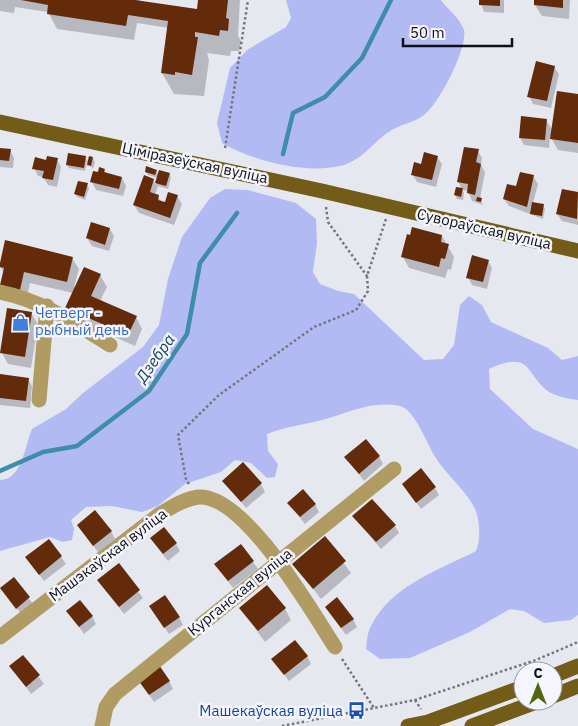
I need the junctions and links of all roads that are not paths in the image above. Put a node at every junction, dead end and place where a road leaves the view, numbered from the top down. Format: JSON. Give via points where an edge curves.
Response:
{"nodes":[{"id":1,"x":0,"y":122,"type":"edge"},
{"id":2,"x":390,"y":206,"type":"joint"},
{"id":3,"x":578,"y":251,"type":"edge"},
{"id":4,"x":0,"y":292,"type":"edge"},
{"id":5,"x":47,"y":306,"type":"junction"},
{"id":6,"x":110,"y":345,"type":"dead end"},
{"id":7,"x":39,"y":400,"type":"dead end"},
{"id":8,"x":394,"y":469,"type":"dead end"},
{"id":9,"x":278,"y":561,"type":"junction"},
{"id":10,"x":0,"y":637,"type":"edge"},
{"id":11,"x":335,"y":647,"type":"road end"},
{"id":12,"x":578,"y":666,"type":"edge"},
{"id":13,"x":563,"y":672,"type":"edge"},
{"id":14,"x":578,"y":686,"type":"edge"},
{"id":15,"x":513,"y":692,"type":"edge"},
{"id":16,"x":563,"y":692,"type":"edge"},
{"id":17,"x":513,"y":711,"type":"edge"},
{"id":18,"x":102,"y":726,"type":"edge"},
{"id":19,"x":408,"y":726,"type":"edge"},
{"id":20,"x":472,"y":726,"type":"edge"}],
"edges":[{"from":1,"to":2,"type":"main road","name":"Ціміразеўская вуліца"},
{"from":2,"to":3,"type":"main road","name":"Сувораўская вуліца"},
{"from":4,"to":5,"type":"street"},
{"from":5,"to":6,"type":"street"},
{"from":5,"to":7,"type":"street"},
{"from":8,"to":9,"type":"street","name":"Курганская вуліца"},
{"from":9,"to":10,"type":"street","name":"Машэкаўская вуліца","via":[[240,516],[214,499],[199,497],[184,501],[160,514]]},
{"from":9,"to":11,"type":"street"},
{"from":9,"to":18,"type":"street","name":"Курганская вуліца","via":[[115,694],[106,707]]},
{"from":12,"to":13,"type":"main road"},
{"from":14,"to":16,"type":"main road"},
{"from":15,"to":19,"type":"main road"},
{"from":17,"to":20,"type":"main road"}]}
